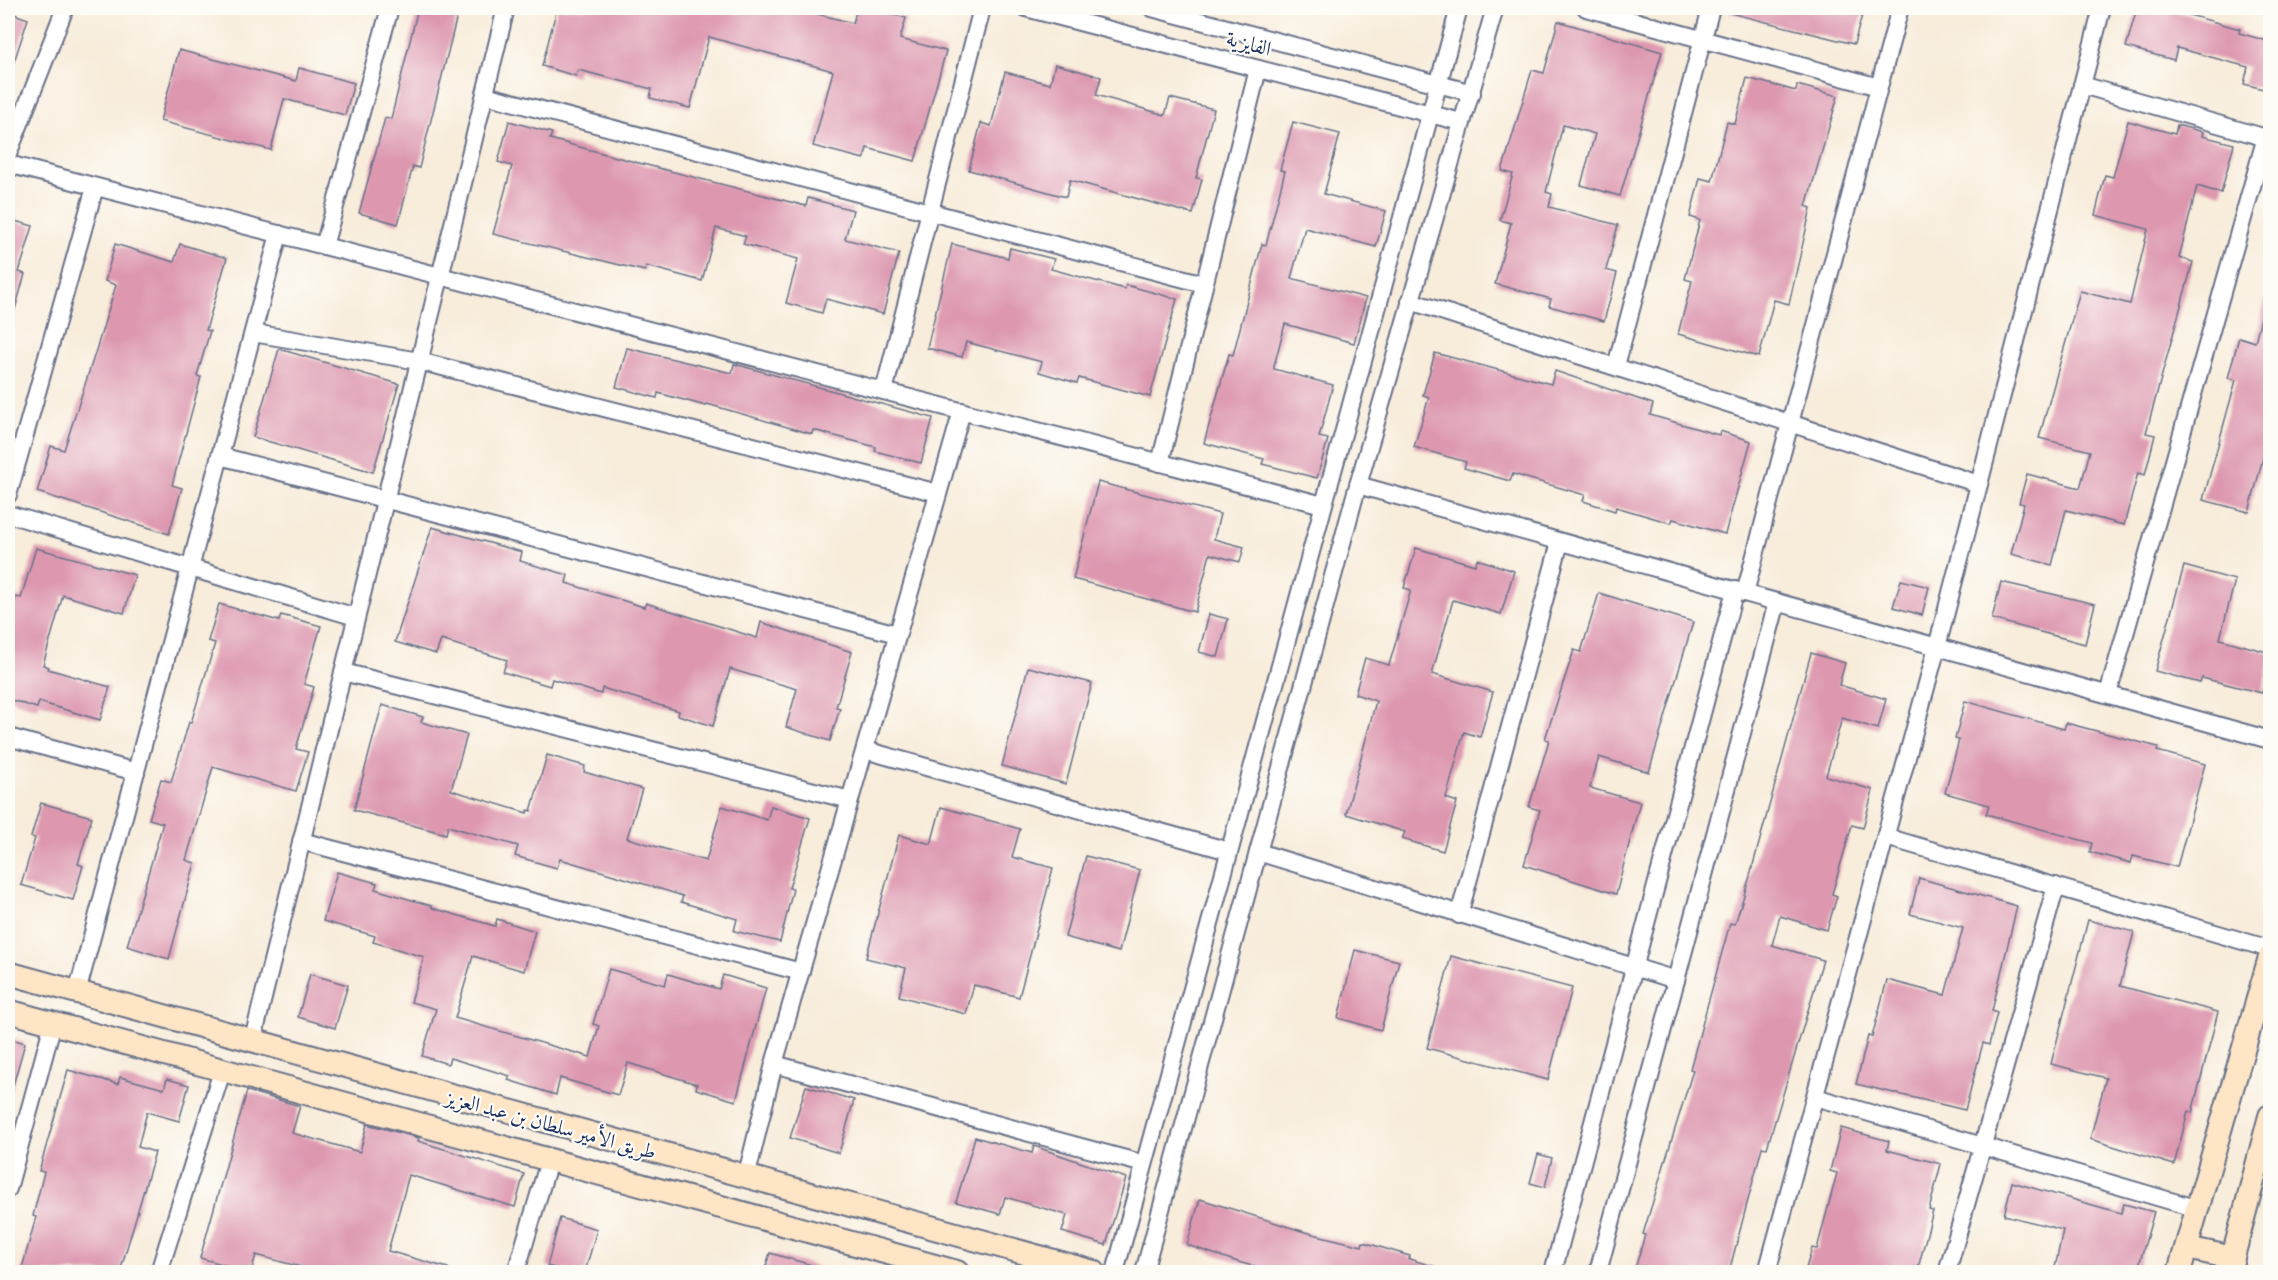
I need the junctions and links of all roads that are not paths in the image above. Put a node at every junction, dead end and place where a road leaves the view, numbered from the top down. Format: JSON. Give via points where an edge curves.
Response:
{"nodes":[{"id":1,"x":65,"y":8,"type":"edge"},
{"id":2,"x":390,"y":8,"type":"edge"},
{"id":3,"x":506,"y":8,"type":"edge"},
{"id":4,"x":982,"y":8,"type":"edge"},
{"id":5,"x":1026,"y":8,"type":"edge"},
{"id":6,"x":1152,"y":8,"type":"edge"},
{"id":7,"x":1460,"y":8,"type":"edge"},
{"id":8,"x":1494,"y":8,"type":"edge"},
{"id":9,"x":1586,"y":8,"type":"edge"},
{"id":10,"x":1711,"y":8,"type":"edge"},
{"id":11,"x":1900,"y":8,"type":"edge"},
{"id":12,"x":2102,"y":8,"type":"edge"},
{"id":13,"x":1702,"y":40,"type":"junction"},
{"id":14,"x":1258,"y":69,"type":"junction"},
{"id":15,"x":1438,"y":84,"type":"junction"},
{"id":16,"x":2082,"y":85,"type":"junction"},
{"id":17,"x":1879,"y":87,"type":"junction"},
{"id":18,"x":1472,"y":93,"type":"junction"},
{"id":19,"x":485,"y":95,"type":"junction"},
{"id":20,"x":1431,"y":114,"type":"junction"},
{"id":21,"x":1461,"y":122,"type":"junction"},
{"id":22,"x":2268,"y":138,"type":"edge"},
{"id":23,"x":8,"y":154,"type":"edge"},
{"id":24,"x":8,"y":164,"type":"edge"},
{"id":25,"x":95,"y":187,"type":"junction"},
{"id":26,"x":932,"y":213,"type":"junction"},
{"id":27,"x":279,"y":234,"type":"junction"},
{"id":28,"x":324,"y":246,"type":"junction"},
{"id":29,"x":440,"y":276,"type":"junction"},
{"id":30,"x":1204,"y":284,"type":"junction"},
{"id":31,"x":1410,"y":301,"type":"junction"},
{"id":32,"x":253,"y":333,"type":"junction"},
{"id":33,"x":419,"y":361,"type":"junction"},
{"id":34,"x":1616,"y":366,"type":"junction"},
{"id":35,"x":885,"y":391,"type":"junction"},
{"id":36,"x":962,"y":411,"type":"junction"},
{"id":37,"x":1790,"y":422,"type":"junction"},
{"id":38,"x":220,"y":456,"type":"junction"},
{"id":39,"x":1160,"y":463,"type":"junction"},
{"id":40,"x":1979,"y":484,"type":"junction"},
{"id":41,"x":1358,"y":485,"type":"junction"},
{"id":42,"x":938,"y":494,"type":"junction"},
{"id":43,"x":8,"y":495,"type":"edge"},
{"id":44,"x":386,"y":498,"type":"junction"},
{"id":45,"x":1323,"y":505,"type":"junction"},
{"id":46,"x":8,"y":514,"type":"edge"},
{"id":47,"x":1560,"y":542,"type":"junction"},
{"id":48,"x":190,"y":569,"type":"junction"},
{"id":49,"x":1740,"y":591,"type":"junction"},
{"id":50,"x":1777,"y":602,"type":"junction"},
{"id":51,"x":356,"y":617,"type":"junction"},
{"id":52,"x":897,"y":634,"type":"junction"},
{"id":53,"x":1937,"y":647,"type":"junction"},
{"id":54,"x":343,"y":672,"type":"junction"},
{"id":55,"x":2108,"y":694,"type":"junction"},
{"id":56,"x":8,"y":737,"type":"edge"},
{"id":57,"x":2271,"y":740,"type":"edge"},
{"id":58,"x":865,"y":750,"type":"junction"},
{"id":59,"x":136,"y":772,"type":"junction"},
{"id":60,"x":850,"y":800,"type":"junction"},
{"id":61,"x":1886,"y":837,"type":"junction"},
{"id":62,"x":301,"y":841,"type":"junction"},
{"id":63,"x":1229,"y":851,"type":"junction"},
{"id":64,"x":1258,"y":852,"type":"junction"},
{"id":65,"x":2056,"y":886,"type":"junction"},
{"id":66,"x":1459,"y":915,"type":"junction"},
{"id":67,"x":2271,"y":949,"type":"edge"},
{"id":68,"x":2271,"y":957,"type":"edge"},
{"id":69,"x":1634,"y":969,"type":"junction"},
{"id":70,"x":801,"y":972,"type":"junction"},
{"id":71,"x":8,"y":974,"type":"edge"},
{"id":72,"x":1676,"y":980,"type":"junction"},
{"id":73,"x":77,"y":993,"type":"junction"},
{"id":74,"x":8,"y":1011,"type":"edge"},
{"id":75,"x":53,"y":1023,"type":"junction"},
{"id":76,"x":252,"y":1042,"type":"junction"},
{"id":77,"x":774,"y":1064,"type":"junction"},
{"id":78,"x":222,"y":1071,"type":"junction"},
{"id":79,"x":1815,"y":1096,"type":"junction"},
{"id":80,"x":2271,"y":1116,"type":"edge"},
{"id":81,"x":1982,"y":1146,"type":"junction"},
{"id":82,"x":549,"y":1161,"type":"junction"},
{"id":83,"x":1144,"y":1164,"type":"junction"},
{"id":84,"x":746,"y":1178,"type":"junction"},
{"id":85,"x":8,"y":1189,"type":"edge"},
{"id":86,"x":2198,"y":1209,"type":"junction"},
{"id":87,"x":2187,"y":1248,"type":"junction"},
{"id":88,"x":2231,"y":1265,"type":"edge"},
{"id":89,"x":920,"y":1268,"type":"edge"},
{"id":90,"x":159,"y":1272,"type":"edge"},
{"id":91,"x":516,"y":1272,"type":"edge"},
{"id":92,"x":957,"y":1272,"type":"edge"},
{"id":93,"x":1094,"y":1272,"type":"edge"},
{"id":94,"x":1115,"y":1272,"type":"edge"},
{"id":95,"x":1144,"y":1272,"type":"edge"},
{"id":96,"x":1553,"y":1272,"type":"edge"},
{"id":97,"x":1598,"y":1272,"type":"edge"},
{"id":98,"x":1767,"y":1272,"type":"edge"},
{"id":99,"x":1947,"y":1272,"type":"edge"},
{"id":100,"x":2179,"y":1272,"type":"edge"}],
"edges":[{"from":1,"to":23,"type":"street"},
{"from":2,"to":28,"type":"street"},
{"from":3,"to":19,"type":"street"},
{"from":4,"to":26,"type":"street"},
{"from":5,"to":14,"type":"street","name":"الفايزية"},
{"from":6,"to":15,"type":"street","name":"الفايزية"},
{"from":7,"to":15,"type":"street"},
{"from":8,"to":18,"type":"street"},
{"from":9,"to":13,"type":"street"},
{"from":10,"to":13,"type":"street"},
{"from":11,"to":17,"type":"street"},
{"from":12,"to":16,"type":"street"},
{"from":13,"to":17,"type":"street"},
{"from":13,"to":34,"type":"street"},
{"from":14,"to":20,"type":"street","name":"الفايزية"},
{"from":14,"to":30,"type":"street"},
{"from":15,"to":18,"type":"street","name":"الفايزية"},
{"from":15,"to":20,"type":"street"},
{"from":16,"to":22,"type":"street"},
{"from":16,"to":40,"type":"street"},
{"from":17,"to":37,"type":"street"},
{"from":18,"to":21,"type":"street"},
{"from":19,"to":26,"type":"street"},
{"from":19,"to":29,"type":"street"},
{"from":20,"to":21,"type":"street","name":"الفايزية"},
{"from":20,"to":45,"type":"street"},
{"from":21,"to":31,"type":"street"},
{"from":22,"to":55,"type":"street"},
{"from":24,"to":25,"type":"street"},
{"from":25,"to":27,"type":"street"},
{"from":25,"to":43,"type":"street"},
{"from":26,"to":30,"type":"street"},
{"from":26,"to":35,"type":"street"},
{"from":27,"to":28,"type":"street"},
{"from":27,"to":32,"type":"street"},
{"from":28,"to":29,"type":"street"},
{"from":29,"to":33,"type":"street"},
{"from":29,"to":35,"type":"street"},
{"from":30,"to":39,"type":"street"},
{"from":31,"to":34,"type":"street"},
{"from":31,"to":41,"type":"street"},
{"from":32,"to":33,"type":"street"},
{"from":32,"to":38,"type":"street"},
{"from":33,"to":42,"type":"street"},
{"from":33,"to":44,"type":"street"},
{"from":34,"to":37,"type":"street"},
{"from":35,"to":36,"type":"street"},
{"from":36,"to":39,"type":"street"},
{"from":36,"to":42,"type":"street"},
{"from":37,"to":40,"type":"street"},
{"from":37,"to":49,"type":"street"},
{"from":38,"to":44,"type":"street"},
{"from":38,"to":48,"type":"street"},
{"from":39,"to":45,"type":"street"},
{"from":40,"to":53,"type":"street"},
{"from":41,"to":47,"type":"street"},
{"from":41,"to":64,"type":"street"},
{"from":42,"to":52,"type":"street"},
{"from":44,"to":51,"type":"street"},
{"from":44,"to":52,"type":"street"},
{"from":45,"to":63,"type":"street"},
{"from":46,"to":48,"type":"street"},
{"from":47,"to":49,"type":"street"},
{"from":47,"to":66,"type":"street"},
{"from":48,"to":51,"type":"street"},
{"from":48,"to":59,"type":"street"},
{"from":49,"to":50,"type":"street"},
{"from":49,"to":69,"type":"street"},
{"from":50,"to":53,"type":"street"},
{"from":50,"to":72,"type":"street"},
{"from":51,"to":54,"type":"street"},
{"from":52,"to":58,"type":"street"},
{"from":53,"to":55,"type":"street"},
{"from":53,"to":61,"type":"street"},
{"from":54,"to":60,"type":"street"},
{"from":54,"to":62,"type":"street"},
{"from":55,"to":57,"type":"street"},
{"from":56,"to":59,"type":"street"},
{"from":58,"to":60,"type":"street"},
{"from":58,"to":63,"type":"street"},
{"from":59,"to":73,"type":"street"},
{"from":60,"to":70,"type":"street"},
{"from":61,"to":65,"type":"street"},
{"from":61,"to":79,"type":"street"},
{"from":62,"to":70,"type":"street"},
{"from":62,"to":76,"type":"street"},
{"from":63,"to":83,"type":"street"},
{"from":64,"to":66,"type":"street"},
{"from":64,"to":95,"type":"street"},
{"from":65,"to":67,"type":"street"},
{"from":65,"to":81,"type":"street"},
{"from":66,"to":69,"type":"street"},
{"from":68,"to":86,"type":"main road"},
{"from":69,"to":72,"type":"street"},
{"from":69,"to":96,"type":"street"},
{"from":70,"to":77,"type":"street"},
{"from":71,"to":73,"type":"main road","name":"طريق الأمير سلطان بن عبد العزيز"},
{"from":72,"to":97,"type":"street"},
{"from":73,"to":76,"type":"main road","name":"طريق الأمير سلطان بن عبد العزيز"},
{"from":74,"to":75,"type":"main road","name":"طريق الأمير سلطان بن عبد العزيز"},
{"from":75,"to":78,"type":"main road","name":"طريق الأمير سلطان بن عبد العزيز"},
{"from":75,"to":85,"type":"street"},
{"from":76,"to":84,"type":"main road","name":"طريق الأمير سلطان بن عبد العزيز"},
{"from":77,"to":83,"type":"street"},
{"from":77,"to":84,"type":"street"},
{"from":78,"to":82,"type":"main road","name":"طريق الأمير سلطان بن عبد العزيز"},
{"from":78,"to":90,"type":"street"},
{"from":79,"to":81,"type":"street"},
{"from":79,"to":98,"type":"street"},
{"from":80,"to":88,"type":"main road"},
{"from":81,"to":86,"type":"street"},
{"from":81,"to":99,"type":"street"},
{"from":82,"to":89,"type":"main road","name":"طريق الأمير سلطان بن عبد العزيز"},
{"from":82,"to":91,"type":"street"},
{"from":83,"to":94,"type":"street"},
{"from":84,"to":93,"type":"main road","name":"طريق الأمير سلطان بن عبد العزيز"},
{"from":86,"to":87,"type":"main road"},
{"from":87,"to":88,"type":"main road"},
{"from":87,"to":100,"type":"main road"},
{"from":89,"to":92,"type":"main road","name":"طريق الأمير سلطان بن عبد العزيز"}]}
